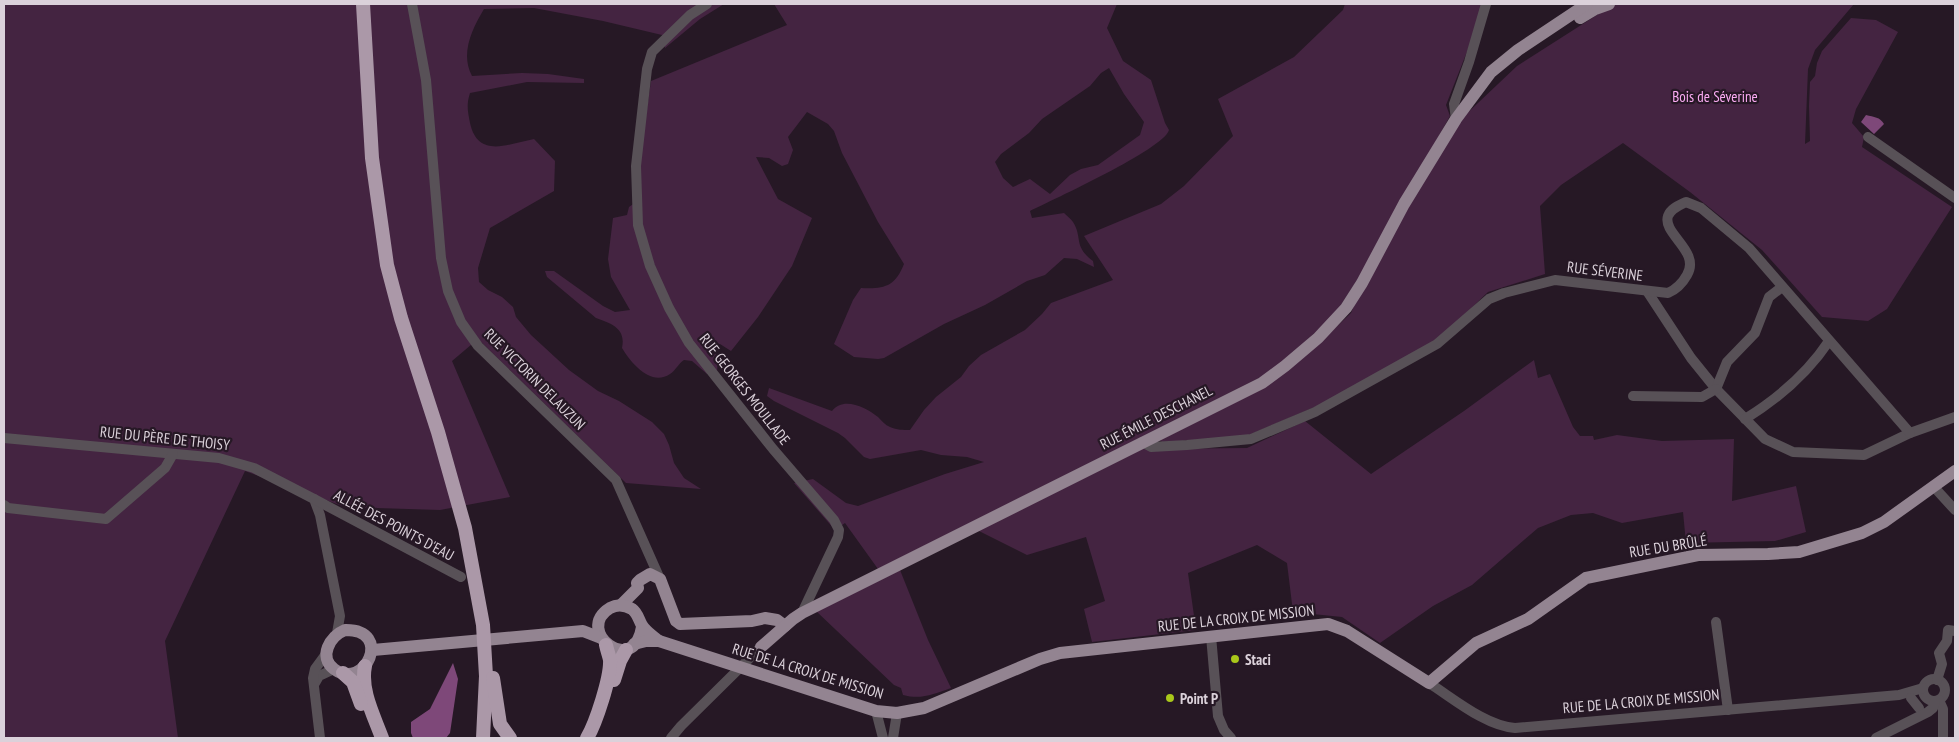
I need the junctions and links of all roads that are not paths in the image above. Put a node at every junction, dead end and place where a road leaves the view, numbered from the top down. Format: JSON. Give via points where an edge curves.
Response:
{"nodes":[{"id":1,"x":363,"y":4,"type":"edge"},
{"id":2,"x":370,"y":4,"type":"edge"},
{"id":3,"x":412,"y":4,"type":"edge"},
{"id":4,"x":707,"y":4,"type":"edge"},
{"id":5,"x":1486,"y":4,"type":"edge"},
{"id":6,"x":1587,"y":4,"type":"edge"},
{"id":7,"x":1609,"y":4,"type":"edge"},
{"id":8,"x":1465,"y":106,"type":"junction"},
{"id":9,"x":1456,"y":119,"type":"junction"},
{"id":10,"x":1868,"y":137,"type":"dead end"},
{"id":11,"x":1955,"y":198,"type":"edge"},
{"id":12,"x":1782,"y":287,"type":"junction"},
{"id":13,"x":1646,"y":291,"type":"junction"},
{"id":14,"x":1829,"y":341,"type":"junction"},
{"id":15,"x":1716,"y":389,"type":"junction"},
{"id":16,"x":1633,"y":396,"type":"dead end"},
{"id":17,"x":1955,"y":417,"type":"edge"},
{"id":18,"x":1745,"y":419,"type":"junction"},
{"id":19,"x":1910,"y":433,"type":"junction"},
{"id":20,"x":4,"y":438,"type":"edge"},
{"id":21,"x":1142,"y":442,"type":"junction"},
{"id":22,"x":173,"y":454,"type":"junction"},
{"id":23,"x":1955,"y":471,"type":"edge"},
{"id":24,"x":1934,"y":487,"type":"junction"},
{"id":25,"x":314,"y":500,"type":"junction"},
{"id":26,"x":4,"y":505,"type":"edge"},
{"id":27,"x":1955,"y":510,"type":"edge"},
{"id":28,"x":461,"y":577,"type":"dead end"},
{"id":29,"x":660,"y":579,"type":"junction"},
{"id":30,"x":635,"y":592,"type":"junction"},
{"id":31,"x":669,"y":602,"type":"junction"},
{"id":32,"x":627,"y":608,"type":"junction"},
{"id":33,"x":802,"y":613,"type":"junction"},
{"id":34,"x":340,"y":616,"type":"junction"},
{"id":35,"x":599,"y":622,"type":"junction"},
{"id":36,"x":752,"y":622,"type":"junction"},
{"id":37,"x":1716,"y":622,"type":"dead end"},
{"id":38,"x":486,"y":624,"type":"junction"},
{"id":39,"x":785,"y":626,"type":"junction"},
{"id":40,"x":642,"y":627,"type":"junction"},
{"id":41,"x":353,"y":630,"type":"junction"},
{"id":42,"x":1952,"y":630,"type":"edge"},
{"id":43,"x":584,"y":631,"type":"junction"},
{"id":44,"x":337,"y":633,"type":"junction"},
{"id":45,"x":1211,"y":636,"type":"junction"},
{"id":46,"x":604,"y":641,"type":"junction"},
{"id":47,"x":659,"y":641,"type":"junction"},
{"id":48,"x":765,"y":644,"type":"junction"},
{"id":49,"x":630,"y":647,"type":"junction"},
{"id":50,"x":372,"y":650,"type":"junction"},
{"id":51,"x":326,"y":654,"type":"junction"},
{"id":52,"x":488,"y":657,"type":"junction"},
{"id":53,"x":365,"y":666,"type":"junction"},
{"id":54,"x":339,"y":671,"type":"junction"},
{"id":55,"x":486,"y":676,"type":"junction"},
{"id":56,"x":1937,"y":680,"type":"junction"},
{"id":57,"x":314,"y":683,"type":"junction"},
{"id":58,"x":1429,"y":683,"type":"junction"},
{"id":59,"x":1950,"y":691,"type":"edge"},
{"id":60,"x":1898,"y":695,"type":"junction"},
{"id":61,"x":1930,"y":697,"type":"junction"},
{"id":62,"x":1911,"y":698,"type":"junction"},
{"id":63,"x":1728,"y":710,"type":"junction"},
{"id":64,"x":876,"y":711,"type":"junction"},
{"id":65,"x":897,"y":713,"type":"junction"},
{"id":66,"x":1921,"y":713,"type":"junction"},
{"id":67,"x":689,"y":719,"type":"junction"},
{"id":68,"x":1943,"y":721,"type":"junction"},
{"id":69,"x":320,"y":738,"type":"edge"},
{"id":70,"x":374,"y":738,"type":"edge"},
{"id":71,"x":382,"y":738,"type":"edge"},
{"id":72,"x":477,"y":738,"type":"edge"},
{"id":73,"x":483,"y":738,"type":"edge"},
{"id":74,"x":488,"y":738,"type":"edge"},
{"id":75,"x":510,"y":738,"type":"edge"},
{"id":76,"x":587,"y":738,"type":"edge"},
{"id":77,"x":597,"y":738,"type":"edge"},
{"id":78,"x":671,"y":738,"type":"edge"},
{"id":79,"x":679,"y":738,"type":"edge"},
{"id":80,"x":883,"y":738,"type":"edge"},
{"id":81,"x":893,"y":738,"type":"edge"},
{"id":82,"x":1231,"y":738,"type":"edge"},
{"id":83,"x":1876,"y":738,"type":"edge"},
{"id":84,"x":1943,"y":738,"type":"edge"}],
"edges":[{"from":1,"to":38,"type":"highway","via":[[372,158],[387,265],[459,503]]},
{"from":2,"to":38,"type":"highway","via":[[380,156],[390,236],[410,318],[477,542]]},
{"from":3,"to":29,"type":"street","name":"RUE VICTORIN DELAUZUN","via":[[426,80],[441,258],[448,291],[461,322],[478,346],[616,480]]},
{"from":4,"to":33,"type":"street","name":"RUE GEORGES MOULLADE","via":[[690,15],[652,52],[647,69],[636,166],[638,225],[650,266],[689,343],[839,530]]},
{"from":5,"to":9,"type":"street","via":[[1454,104]]},
{"from":6,"to":8,"type":"main road","name":"RUE ÉMILE DESCHANEL","via":[[1491,72]]},
{"from":7,"to":8,"type":"main road","name":"RUE ÉMILE DESCHANEL","via":[[1595,9],[1519,59]]},
{"from":8,"to":9,"type":"main road","name":"RUE ÉMILE DESCHANEL"},
{"from":9,"to":21,"type":"main road","name":"RUE ÉMILE DESCHANEL","via":[[1404,204],[1362,283],[1346,308],[1318,338],[1262,383]]},
{"from":10,"to":11,"type":"street"},
{"from":12,"to":13,"type":"street","name":"RUE SÉVERINE","via":[[1749,248],[1701,208],[1686,202],[1675,207],[1668,216],[1668,223],[1686,251],[1689,271],[1680,285],[1668,293]]},
{"from":12,"to":14,"type":"street","name":"RUE SÉVERINE"},
{"from":12,"to":15,"type":"street","via":[[1769,297],[1755,333],[1727,362]]},
{"from":13,"to":15,"type":"street"},
{"from":13,"to":21,"type":"street","name":"RUE SÉVERINE","via":[[1556,280],[1504,293],[1489,299],[1437,344],[1315,412],[1251,438],[1151,447]]},
{"from":14,"to":18,"type":"street","via":[[1816,361],[1795,382],[1771,403]]},
{"from":14,"to":19,"type":"street","name":"RUE SÉVERINE"},
{"from":15,"to":16,"type":"street","via":[[1702,397]]},
{"from":15,"to":18,"type":"street"},
{"from":17,"to":19,"type":"street"},
{"from":18,"to":19,"type":"street","via":[[1765,439],[1792,452],[1864,455]]},
{"from":20,"to":22,"type":"street","name":"RUE DU PÈRE DE THOISY"},
{"from":21,"to":33,"type":"main road","name":"RUE ÉMILE DESCHANEL"},
{"from":22,"to":25,"type":"street","name":"RUE DU PÈRE DE THOISY","via":[[219,458],[254,468]]},
{"from":22,"to":26,"type":"street","via":[[165,468],[106,519]]},
{"from":23,"to":24,"type":"main road","name":"RUE DU BRÛLÉ"},
{"from":24,"to":27,"type":"street"},
{"from":24,"to":58,"type":"main road","name":"RUE DU BRÛLÉ","via":[[1884,522],[1862,533],[1799,552],[1698,554],[1586,578],[1528,620],[1476,643]]},
{"from":25,"to":28,"type":"street","name":"ALLÉE DES POINTS D'EAU"},
{"from":25,"to":34,"type":"street","via":[[320,515]]},
{"from":29,"to":30,"type":"main road","via":[[648,575],[637,583]]},
{"from":29,"to":31,"type":"main road"},
{"from":30,"to":31,"type":"main road","via":[[651,585]]},
{"from":30,"to":32,"type":"main road"},
{"from":31,"to":36,"type":"main road","via":[[680,624]]},
{"from":32,"to":35,"type":"main road","via":[[611,608]]},
{"from":32,"to":40,"type":"main road","via":[[640,619]]},
{"from":33,"to":39,"type":"main road","name":"RUE ÉMILE DESCHANEL"},
{"from":34,"to":41,"type":"street"},
{"from":34,"to":44,"type":"street"},
{"from":35,"to":43,"type":"main road"},
{"from":35,"to":46,"type":"main road","via":[[598,629]]},
{"from":36,"to":39,"type":"main road","via":[[765,618],[777,620]]},
{"from":36,"to":48,"type":"main road","via":[[760,626]]},
{"from":37,"to":63,"type":"street"},
{"from":38,"to":52,"type":"highway"},
{"from":39,"to":48,"type":"main road","name":"RUE ÉMILE DESCHANEL"},
{"from":40,"to":47,"type":"main road"},
{"from":40,"to":49,"type":"main road","via":[[641,635]]},
{"from":41,"to":44,"type":"main road"},
{"from":41,"to":50,"type":"main road","via":[[366,638]]},
{"from":42,"to":56,"type":"street","via":[[1939,653],[1942,664]]},
{"from":43,"to":46,"type":"main road"},
{"from":43,"to":50,"type":"main road"},
{"from":44,"to":51,"type":"main road"},
{"from":45,"to":58,"type":"main road","name":"RUE DE LA CROIX DE MISSION","via":[[1328,624],[1347,631]]},
{"from":45,"to":65,"type":"main road","name":"RUE DE LA CROIX DE MISSION","via":[[1060,653],[924,708]]},
{"from":45,"to":82,"type":"street","via":[[1218,716]]},
{"from":46,"to":49,"type":"main road","via":[[615,650]]},
{"from":46,"to":76,"type":"highway","via":[[610,660],[609,671],[594,728]]},
{"from":47,"to":49,"type":"main road","via":[[646,641]]},
{"from":47,"to":64,"type":"main road","name":"RUE DE LA CROIX DE MISSION"},
{"from":48,"to":67,"type":"street"},
{"from":49,"to":77,"type":"highway","via":[[616,673],[604,724]]},
{"from":50,"to":53,"type":"main road"},
{"from":51,"to":54,"type":"main road","via":[[329,663]]},
{"from":51,"to":57,"type":"street","via":[[315,669]]},
{"from":52,"to":55,"type":"highway"},
{"from":52,"to":74,"type":"highway"},
{"from":52,"to":75,"type":"highway","via":[[500,724]]},
{"from":53,"to":54,"type":"main road","via":[[359,671]]},
{"from":53,"to":71,"type":"highway","via":[[364,688]]},
{"from":54,"to":57,"type":"street","via":[[319,676]]},
{"from":54,"to":70,"type":"highway","via":[[353,682]]},
{"from":55,"to":72,"type":"highway"},
{"from":55,"to":73,"type":"highway"},
{"from":56,"to":59,"type":"street"},
{"from":56,"to":61,"type":"street","via":[[1928,681]]},
{"from":57,"to":69,"type":"street"},
{"from":58,"to":63,"type":"street","name":"RUE DE LA CROIX DE MISSION","via":[[1502,727]]},
{"from":59,"to":61,"type":"street"},
{"from":60,"to":61,"type":"street","name":"RUE DE LA CROIX DE MISSION"},
{"from":60,"to":62,"type":"street","name":"RUE DE LA CROIX DE MISSION"},
{"from":60,"to":63,"type":"street","name":"RUE DE LA CROIX DE MISSION"},
{"from":61,"to":62,"type":"street","name":"RUE DE LA CROIX DE MISSION"},
{"from":61,"to":66,"type":"street","via":[[1921,703]]},
{"from":61,"to":68,"type":"street","via":[[1943,709]]},
{"from":62,"to":66,"type":"street"},
{"from":64,"to":65,"type":"main road","name":"RUE DE LA CROIX DE MISSION"},
{"from":64,"to":80,"type":"street"},
{"from":65,"to":81,"type":"street"},
{"from":66,"to":68,"type":"street"},
{"from":66,"to":83,"type":"street"},
{"from":67,"to":78,"type":"street"},
{"from":67,"to":79,"type":"street"},
{"from":68,"to":84,"type":"street"}]}
